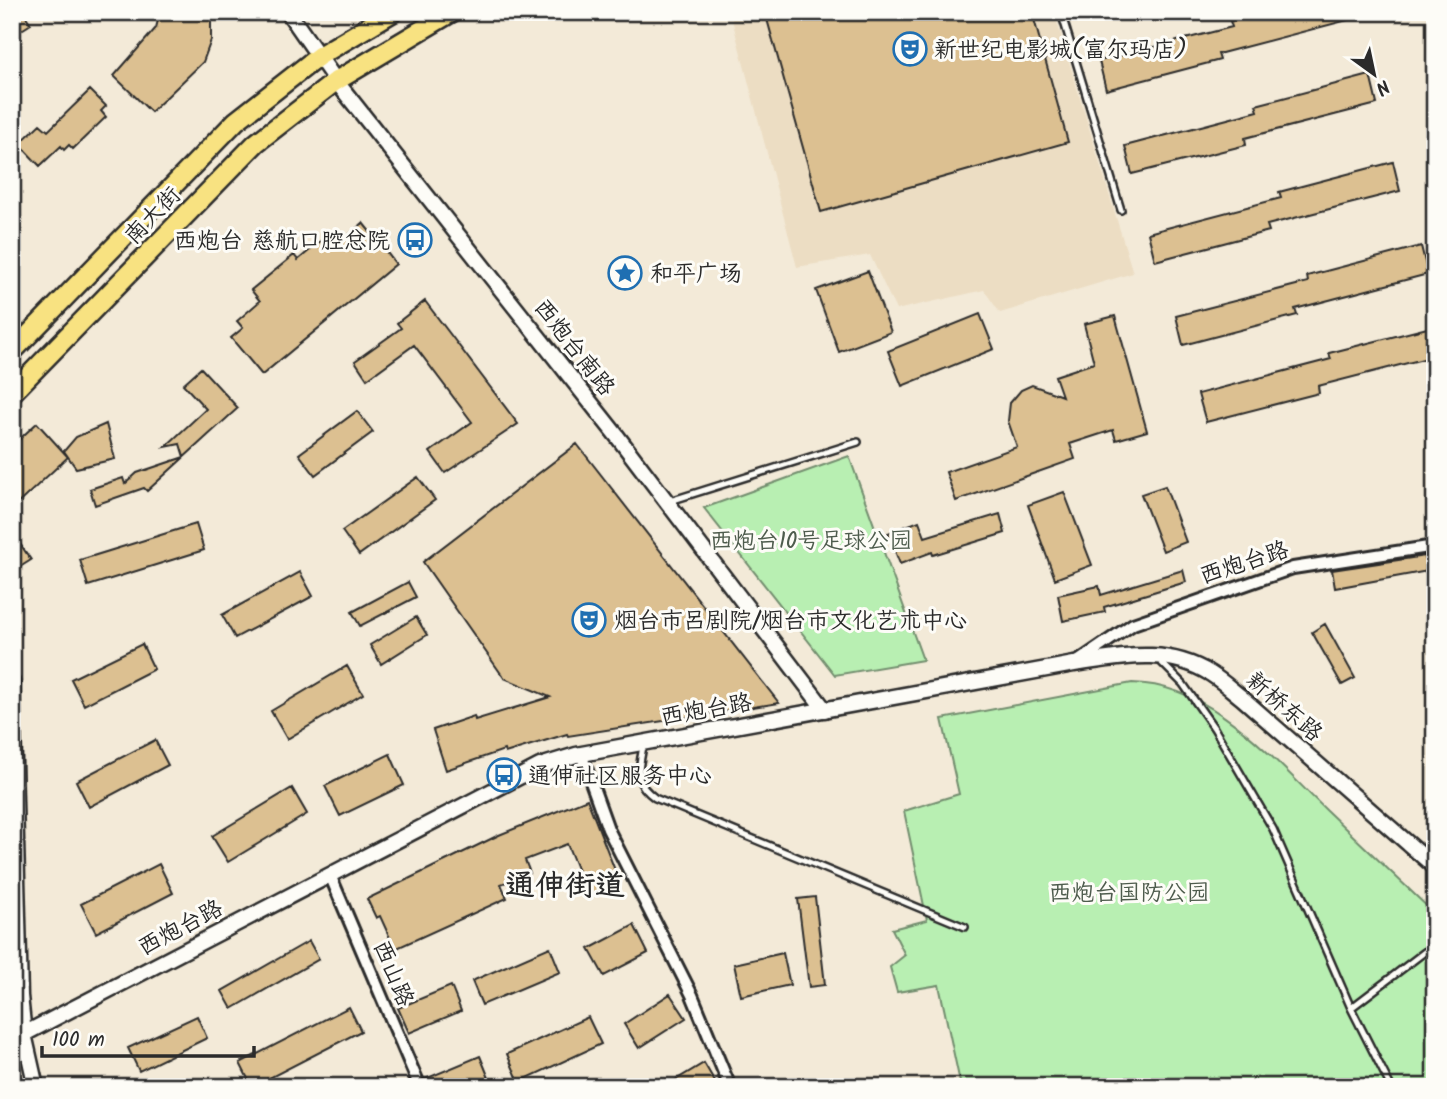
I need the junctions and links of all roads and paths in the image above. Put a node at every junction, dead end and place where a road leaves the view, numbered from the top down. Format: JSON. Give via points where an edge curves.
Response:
{"nodes":[{"id":1,"x":288,"y":12,"type":"edge"},
{"id":2,"x":393,"y":12,"type":"edge"},
{"id":3,"x":452,"y":12,"type":"edge"},
{"id":4,"x":1061,"y":12,"type":"edge"},
{"id":5,"x":318,"y":56,"type":"junction"},
{"id":6,"x":336,"y":81,"type":"junction"},
{"id":7,"x":1121,"y":210,"type":"dead end"},
{"id":8,"x":12,"y":352,"type":"edge"},
{"id":9,"x":12,"y":393,"type":"edge"},
{"id":10,"x":858,"y":442,"type":"dead end"},
{"id":11,"x":667,"y":502,"type":"junction"},
{"id":12,"x":1435,"y":546,"type":"edge"},
{"id":13,"x":1154,"y":655,"type":"junction"},
{"id":14,"x":1074,"y":664,"type":"junction"},
{"id":15,"x":12,"y":682,"type":"edge"},
{"id":16,"x":825,"y":710,"type":"junction"},
{"id":17,"x":643,"y":743,"type":"junction"},
{"id":18,"x":582,"y":754,"type":"junction"},
{"id":19,"x":1435,"y":867,"type":"edge"},
{"id":20,"x":330,"y":875,"type":"junction"},
{"id":21,"x":965,"y":928,"type":"dead end"},
{"id":22,"x":1435,"y":944,"type":"edge"},
{"id":23,"x":1351,"y":1008,"type":"junction"},
{"id":24,"x":18,"y":1038,"type":"edge"},
{"id":25,"x":36,"y":1087,"type":"edge"},
{"id":26,"x":420,"y":1087,"type":"edge"},
{"id":27,"x":730,"y":1087,"type":"edge"},
{"id":28,"x":1391,"y":1087,"type":"edge"}],
"edges":[{"from":1,"to":5,"type":"street","name":"西炮台南路"},
{"from":2,"to":5,"type":"main road","name":"南大街"},
{"from":3,"to":6,"type":"main road","name":"南大街"},
{"from":4,"to":7,"type":"lane"},
{"from":5,"to":6,"type":"street","name":"西炮台南路"},
{"from":5,"to":8,"type":"main road","name":"南大街","via":[[236,121]]},
{"from":6,"to":9,"type":"main road","name":"南大街","via":[[256,143]]},
{"from":6,"to":11,"type":"street","name":"西炮台南路"},
{"from":10,"to":11,"type":"lane"},
{"from":11,"to":16,"type":"street","name":"西炮台南路"},
{"from":12,"to":14,"type":"street","name":"西炮台路","via":[[1293,568],[1132,624]]},
{"from":13,"to":14,"type":"street","name":"新桥东路"},
{"from":13,"to":19,"type":"street","name":"新桥东路","via":[[1173,657],[1211,674]]},
{"from":13,"to":23,"type":"lane","via":[[1183,684],[1214,728],[1273,829]]},
{"from":14,"to":16,"type":"street","name":"西炮台路"},
{"from":15,"to":24,"type":"street"},
{"from":16,"to":17,"type":"street","name":"西炮台路"},
{"from":17,"to":18,"type":"street","name":"西炮台路"},
{"from":17,"to":21,"type":"lane","via":[[638,778],[642,789],[655,798]]},
{"from":18,"to":20,"type":"street","name":"西炮台路","via":[[540,766]]},
{"from":18,"to":27,"type":"street","via":[[608,829],[692,995]]},
{"from":20,"to":24,"type":"street","name":"西炮台路"},
{"from":20,"to":26,"type":"street","name":"西山路"},
{"from":22,"to":23,"type":"lane"},
{"from":23,"to":28,"type":"lane"},
{"from":24,"to":25,"type":"street"}]}
